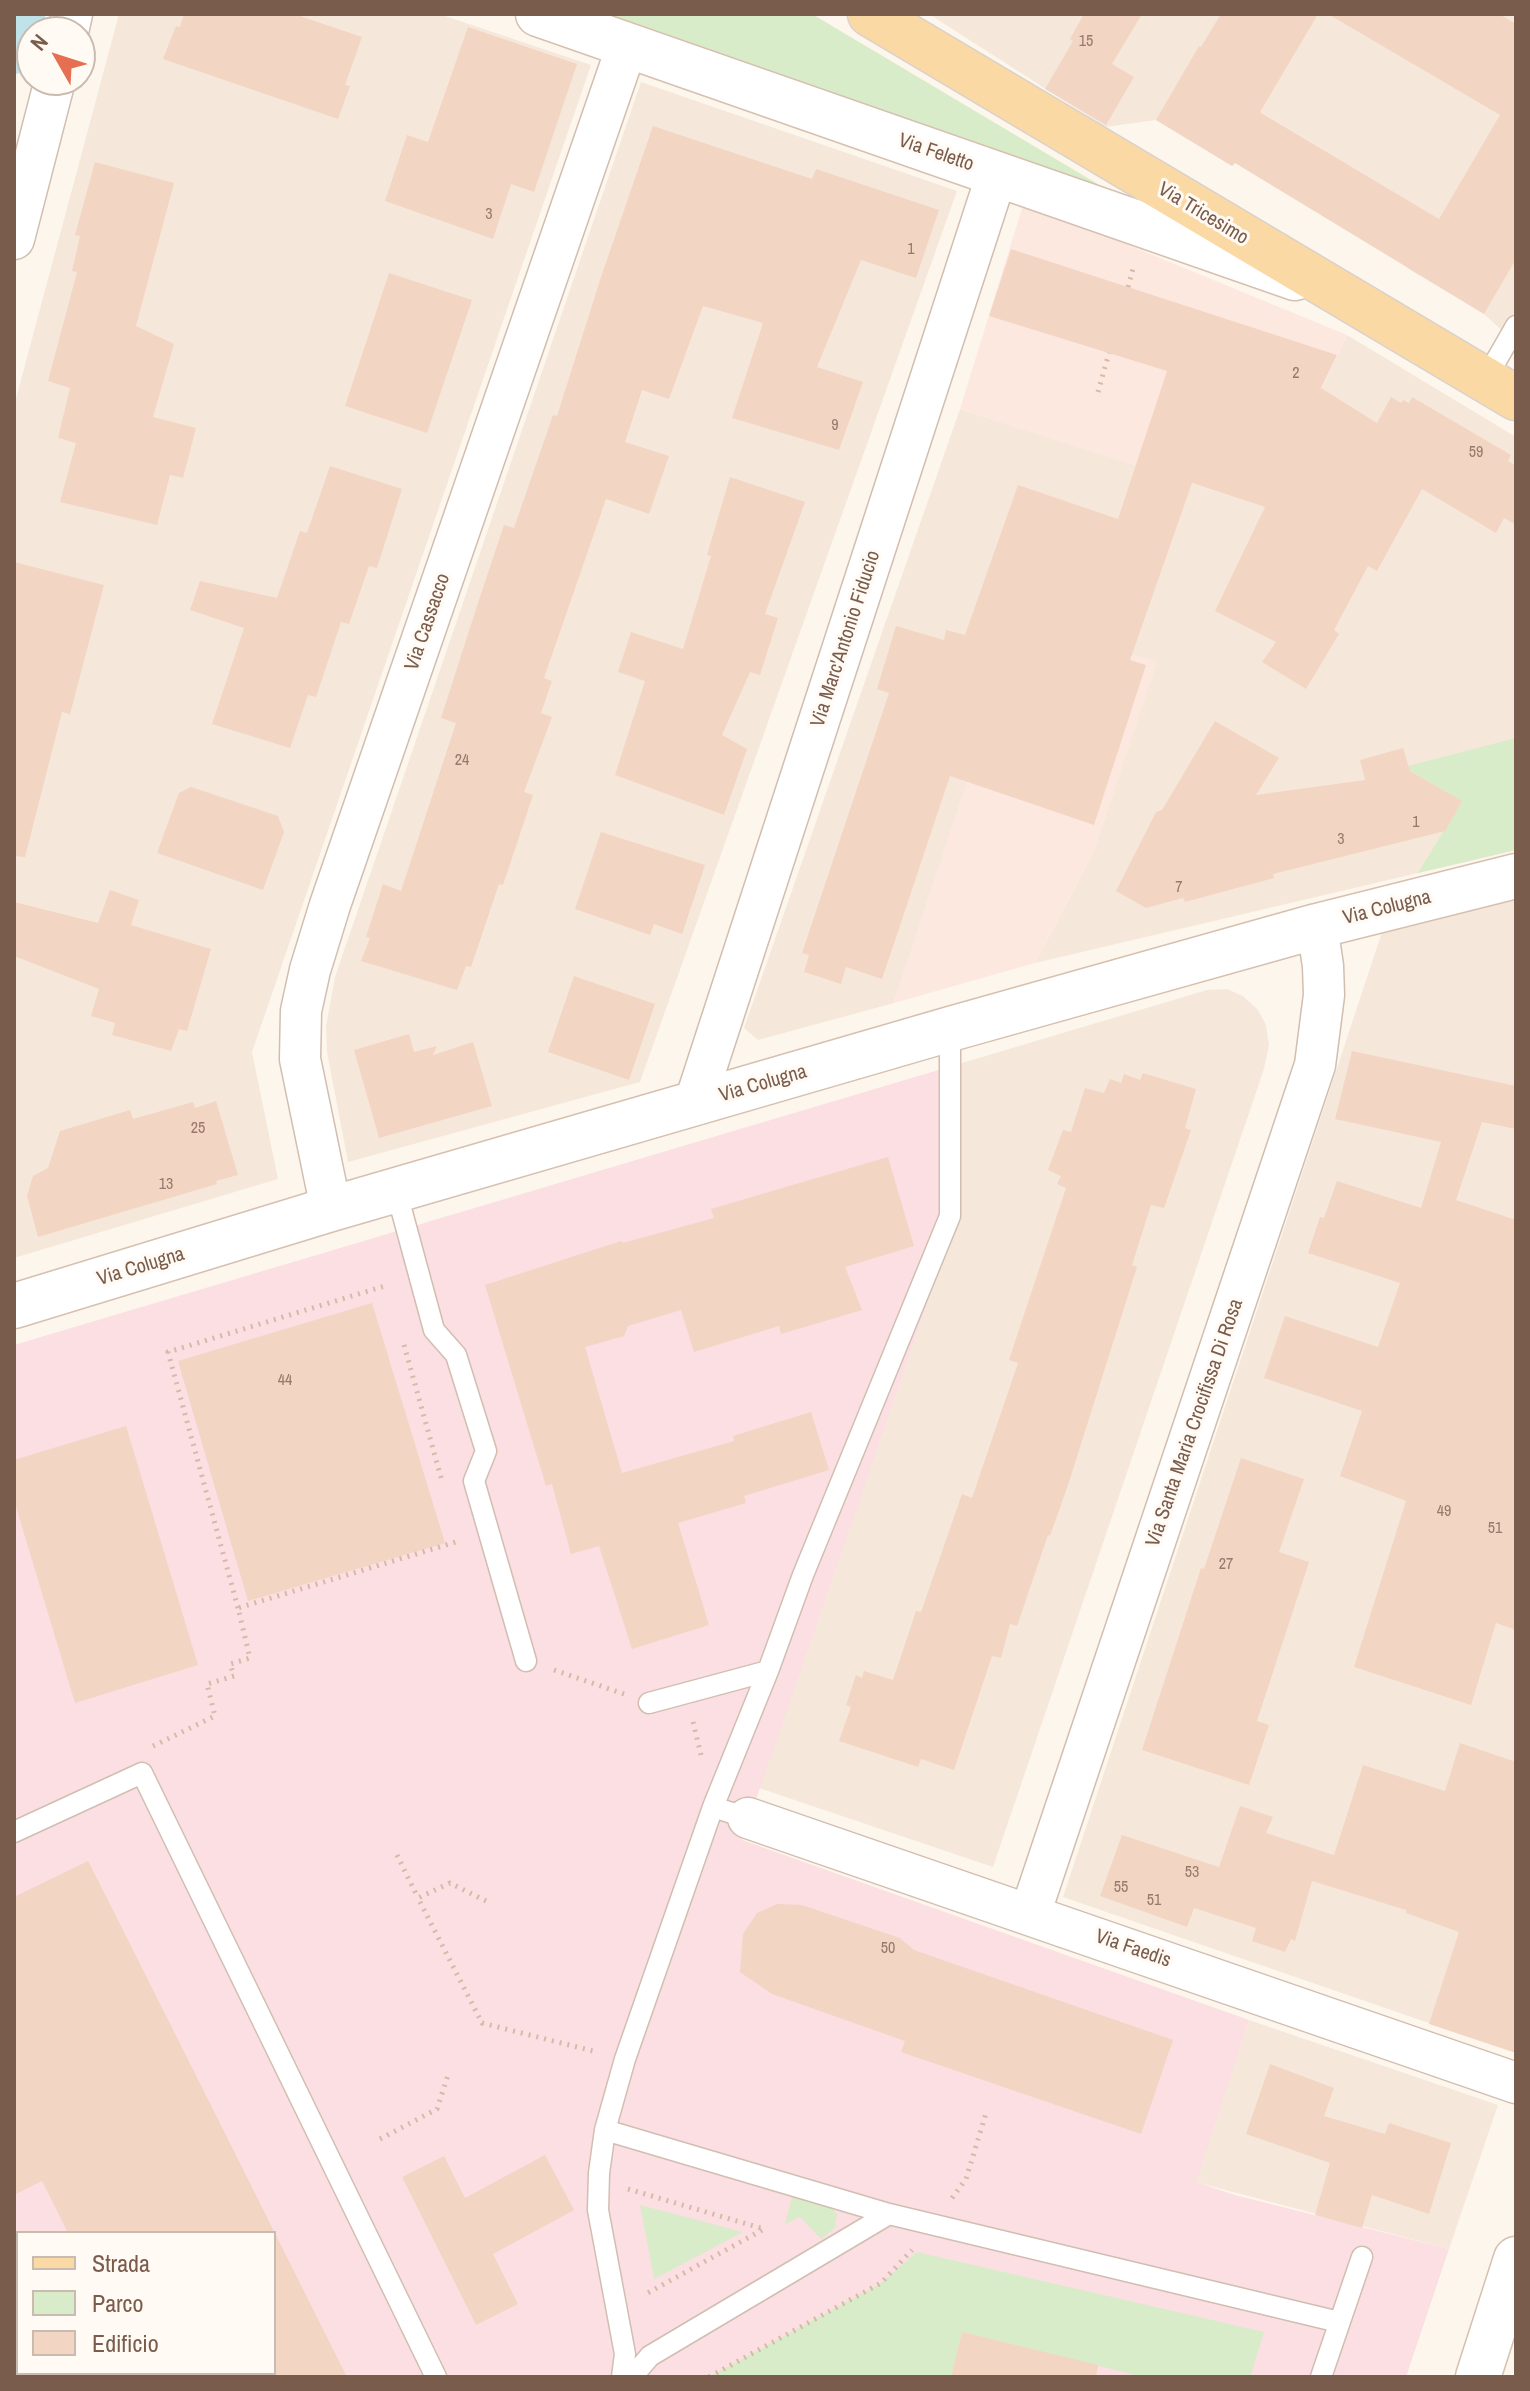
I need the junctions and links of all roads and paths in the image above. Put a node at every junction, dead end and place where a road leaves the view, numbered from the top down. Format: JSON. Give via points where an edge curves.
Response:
{"nodes":[{"id":1,"x":538,"y":14,"type":"edge"},
{"id":2,"x":870,"y":14,"type":"edge"},
{"id":3,"x":627,"y":46,"type":"junction"},
{"id":4,"x":51,"y":96,"type":"edge"},
{"id":5,"x":997,"y":174,"type":"junction"},
{"id":6,"x":14,"y":239,"type":"edge"},
{"id":7,"x":1335,"y":292,"type":"junction"},
{"id":8,"x":1516,"y":326,"type":"edge"},
{"id":9,"x":1109,"y":353,"type":"dead end"},
{"id":10,"x":1506,"y":381,"type":"edge"},
{"id":11,"x":1098,"y":392,"type":"dead end"},
{"id":12,"x":1509,"y":877,"type":"edge"},
{"id":13,"x":1317,"y":926,"type":"junction"},
{"id":14,"x":950,"y":1029,"type":"junction"},
{"id":15,"x":694,"y":1105,"type":"junction"},
{"id":16,"x":396,"y":1190,"type":"junction"},
{"id":17,"x":331,"y":1209,"type":"junction"},
{"id":18,"x":392,"y":1298,"type":"dead end"},
{"id":19,"x":14,"y":1306,"type":"edge"},
{"id":20,"x":404,"y":1344,"type":"dead end"},
{"id":21,"x":442,"y":1481,"type":"dead end"},
{"id":22,"x":455,"y":1527,"type":"dead end"},
{"id":23,"x":238,"y":1608,"type":"junction"},
{"id":24,"x":526,"y":1661,"type":"joint"},
{"id":25,"x":768,"y":1671,"type":"junction"},
{"id":26,"x":649,"y":1703,"type":"joint"},
{"id":27,"x":152,"y":1746,"type":"dead end"},
{"id":28,"x":731,"y":1813,"type":"junction"},
{"id":29,"x":14,"y":1832,"type":"edge"},
{"id":30,"x":397,"y":1855,"type":"dead end"},
{"id":31,"x":418,"y":1898,"type":"junction"},
{"id":32,"x":486,"y":1901,"type":"dead end"},
{"id":33,"x":1030,"y":1914,"type":"junction"},
{"id":34,"x":625,"y":2059,"type":"junction"},
{"id":35,"x":449,"y":2072,"type":"dead end"},
{"id":36,"x":1516,"y":2083,"type":"edge"},
{"id":37,"x":987,"y":2110,"type":"dead end"},
{"id":38,"x":605,"y":2130,"type":"junction"},
{"id":39,"x":380,"y":2139,"type":"dead end"},
{"id":40,"x":966,"y":2179,"type":"dead end"},
{"id":41,"x":598,"y":2180,"type":"junction"},
{"id":42,"x":889,"y":2214,"type":"junction"},
{"id":43,"x":916,"y":2246,"type":"dead end"},
{"id":44,"x":1362,"y":2257,"type":"dead end"},
{"id":45,"x":1516,"y":2259,"type":"edge"},
{"id":46,"x":640,"y":2297,"type":"dead end"},
{"id":47,"x":1339,"y":2322,"type":"junction"},
{"id":48,"x":436,"y":2377,"type":"edge"},
{"id":49,"x":622,"y":2377,"type":"edge"},
{"id":50,"x":632,"y":2377,"type":"edge"},
{"id":51,"x":709,"y":2377,"type":"edge"},
{"id":52,"x":1321,"y":2377,"type":"edge"},
{"id":53,"x":1478,"y":2377,"type":"edge"}],
"edges":[{"from":1,"to":3,"type":"street","name":"Via Feletto"},
{"from":2,"to":7,"type":"main road","name":"Via Tricesimo"},
{"from":3,"to":5,"type":"street","name":"Via Feletto"},
{"from":3,"to":17,"type":"street","name":"Via Cassacco","via":[[310,970],[301,1011],[300,1059]]},
{"from":4,"to":6,"type":"street"},
{"from":5,"to":7,"type":"street","name":"Via Feletto"},
{"from":5,"to":15,"type":"street","name":"Via Marc'Antonio Fiducio"},
{"from":7,"to":10,"type":"main road","name":"Via Tricesimo"},
{"from":8,"to":10,"type":"lane","name":"Via Tricesimo"},
{"from":9,"to":11,"type":"path"},
{"from":12,"to":13,"type":"street","name":"Via Colugna"},
{"from":13,"to":14,"type":"street","name":"Via Colugna"},
{"from":13,"to":33,"type":"street","name":"Via Santa Maria Crocifissa Di Rosa","via":[[1324,995],[1315,1065]]},
{"from":14,"to":15,"type":"street","name":"Via Colugna"},
{"from":14,"to":25,"type":"lane","via":[[950,1216]]},
{"from":15,"to":16,"type":"street","name":"Via Colugna"},
{"from":16,"to":17,"type":"street","name":"Via Colugna"},
{"from":16,"to":24,"type":"lane","via":[[434,1330],[456,1355],[486,1451],[474,1481]]},
{"from":17,"to":19,"type":"street","name":"Via Colugna"},
{"from":18,"to":23,"type":"path","via":[[387,1283],[168,1352]]},
{"from":20,"to":21,"type":"path"},
{"from":22,"to":23,"type":"path","via":[[459,1542]]},
{"from":23,"to":27,"type":"path","via":[[250,1658],[230,1664],[234,1676],[207,1684],[215,1716]]},
{"from":24,"to":26,"type":"path"},
{"from":25,"to":26,"type":"lane"},
{"from":25,"to":28,"type":"lane"},
{"from":28,"to":33,"type":"street","name":"Via Faedis"},
{"from":28,"to":34,"type":"lane"},
{"from":29,"to":48,"type":"lane","via":[[142,1773]]},
{"from":30,"to":31,"type":"path"},
{"from":31,"to":32,"type":"path","via":[[450,1883]]},
{"from":31,"to":34,"type":"path","via":[[482,2023]]},
{"from":33,"to":36,"type":"street","name":"Via Faedis"},
{"from":34,"to":38,"type":"lane"},
{"from":35,"to":39,"type":"path","via":[[437,2109]]},
{"from":37,"to":40,"type":"path"},
{"from":38,"to":41,"type":"lane"},
{"from":38,"to":42,"type":"lane"},
{"from":41,"to":46,"type":"path","via":[[764,2229]]},
{"from":41,"to":49,"type":"lane","via":[[598,2210],[625,2354]]},
{"from":42,"to":47,"type":"lane"},
{"from":42,"to":50,"type":"lane","via":[[650,2356]]},
{"from":43,"to":51,"type":"path","via":[[881,2283]]},
{"from":44,"to":47,"type":"lane"},
{"from":45,"to":53,"type":"street"},
{"from":47,"to":52,"type":"lane"}]}
